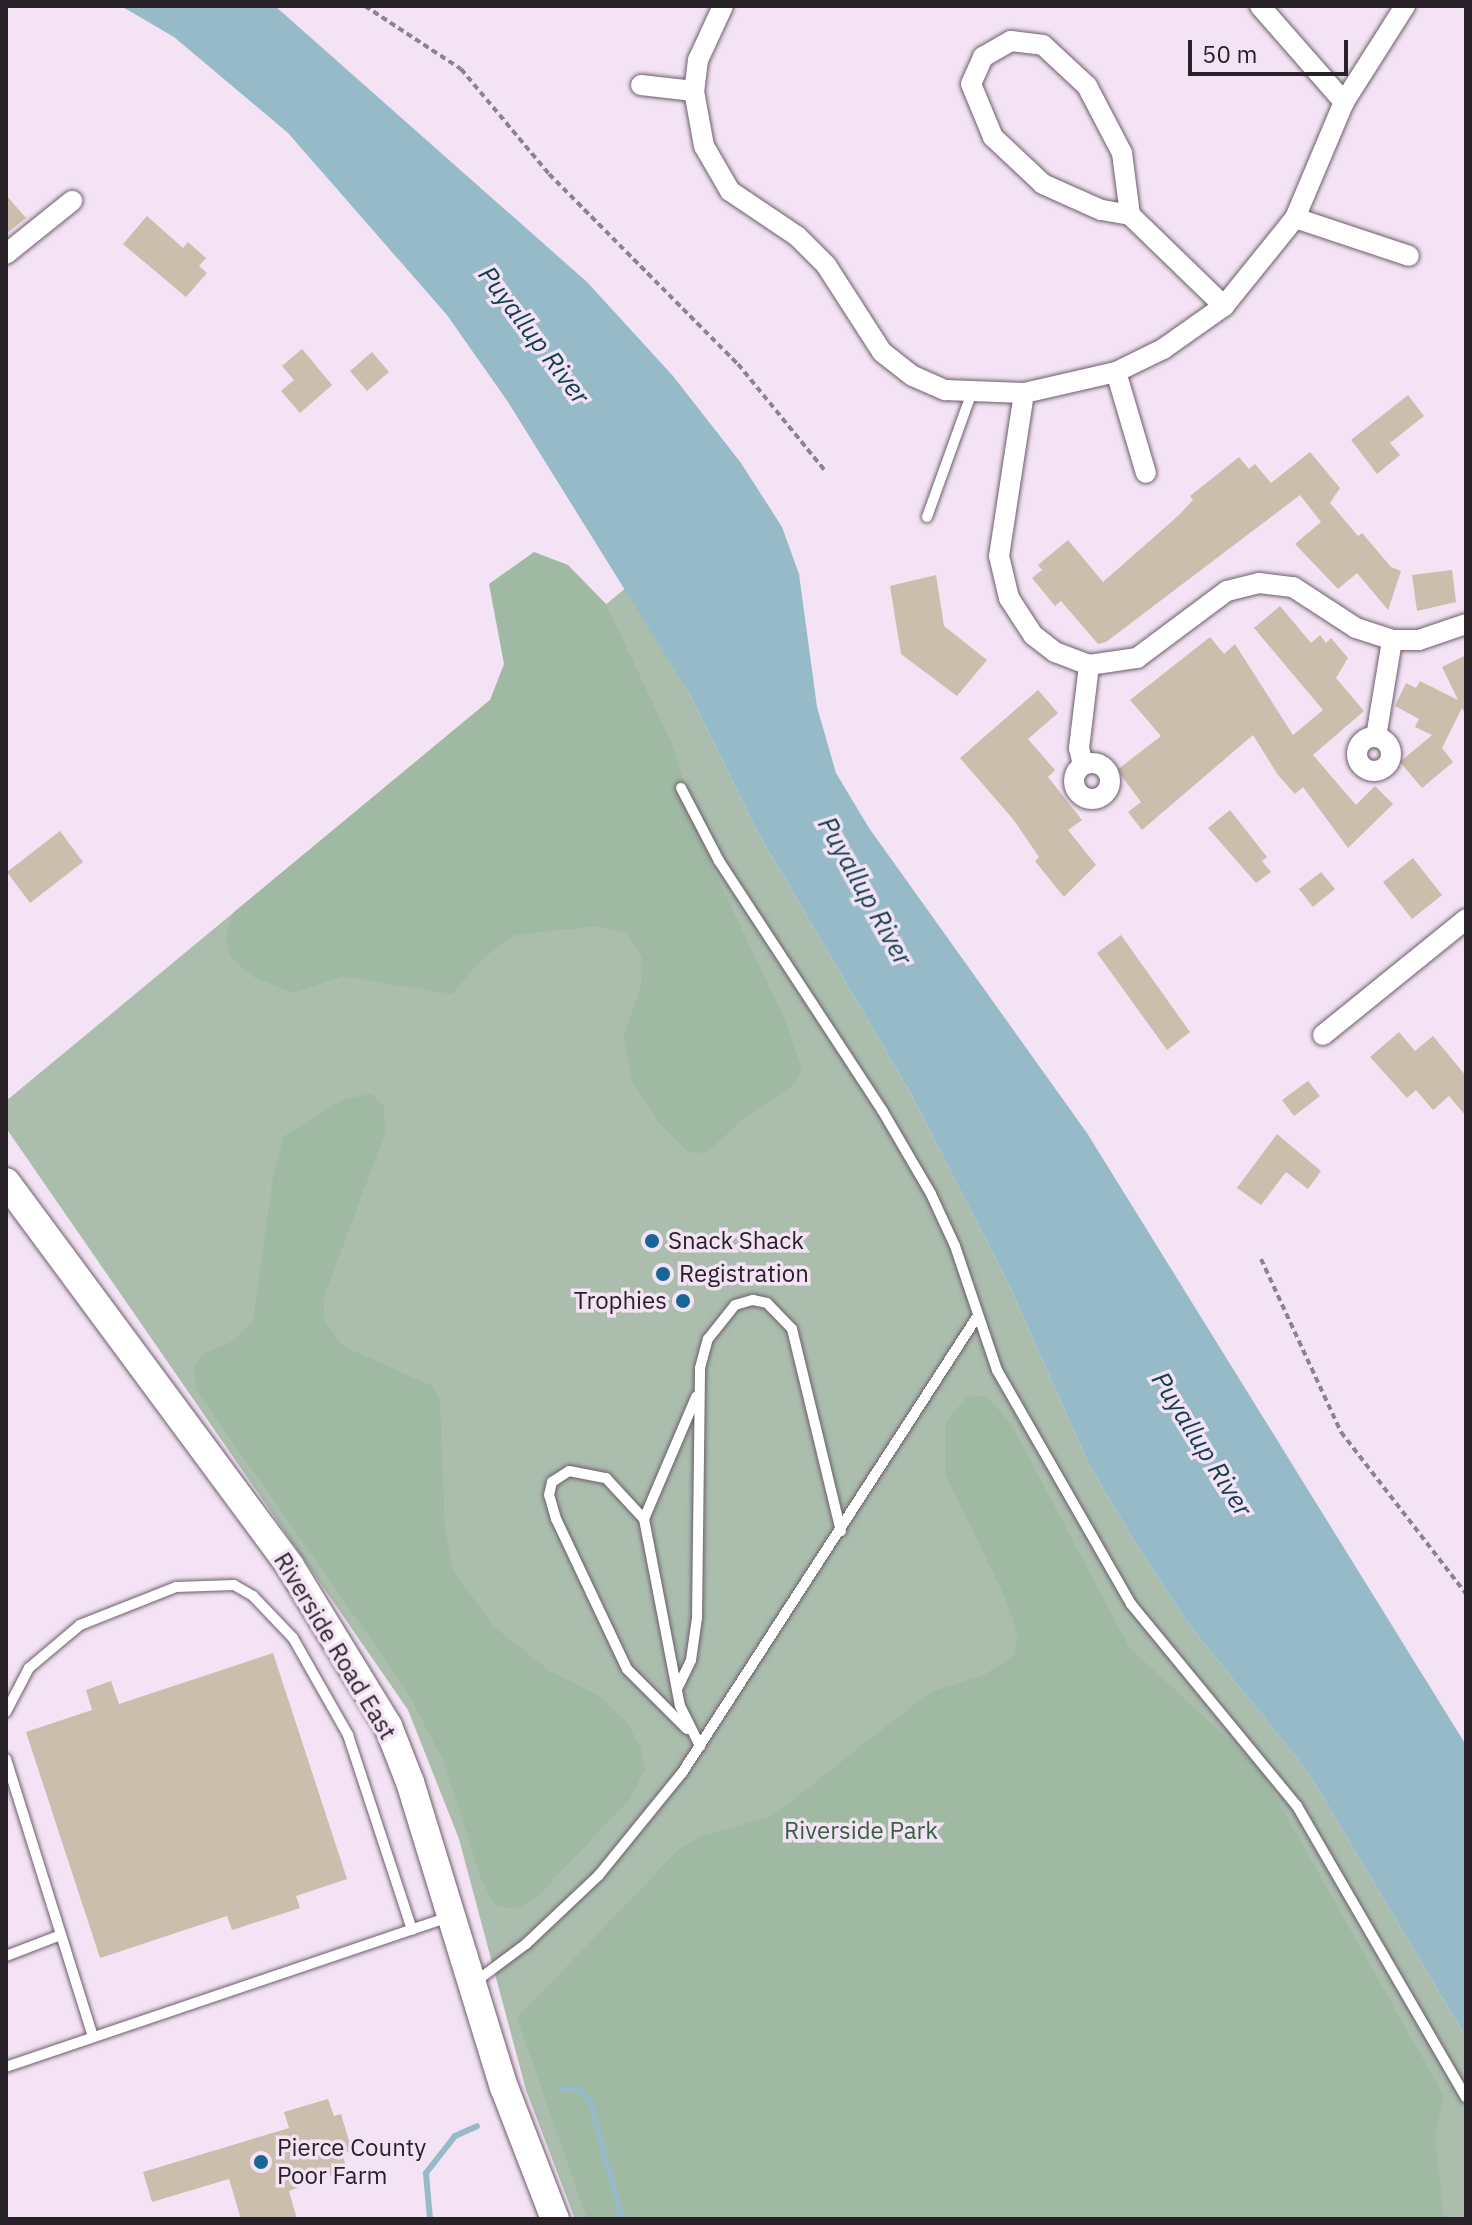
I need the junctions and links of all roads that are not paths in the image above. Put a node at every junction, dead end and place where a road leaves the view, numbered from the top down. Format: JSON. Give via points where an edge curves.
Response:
{"nodes":[{"id":1,"x":723,"y":6,"type":"edge"},
{"id":2,"x":1260,"y":6,"type":"edge"},
{"id":3,"x":1405,"y":6,"type":"edge"},
{"id":4,"x":641,"y":85,"type":"dead end"},
{"id":5,"x":694,"y":91,"type":"junction"},
{"id":6,"x":1344,"y":102,"type":"junction"},
{"id":7,"x":72,"y":201,"type":"dead end"},
{"id":8,"x":1130,"y":215,"type":"junction"},
{"id":9,"x":1295,"y":218,"type":"junction"},
{"id":10,"x":6,"y":254,"type":"edge"},
{"id":11,"x":1409,"y":256,"type":"dead end"},
{"id":12,"x":1224,"y":306,"type":"junction"},
{"id":13,"x":1116,"y":372,"type":"junction"},
{"id":14,"x":972,"y":392,"type":"junction"},
{"id":15,"x":1024,"y":393,"type":"junction"},
{"id":16,"x":1146,"y":473,"type":"dead end"},
{"id":17,"x":927,"y":517,"type":"dead end"},
{"id":18,"x":1466,"y":624,"type":"edge"},
{"id":19,"x":1392,"y":640,"type":"junction"},
{"id":20,"x":1089,"y":665,"type":"junction"},
{"id":21,"x":1376,"y":737,"type":"dead end"},
{"id":22,"x":1083,"y":765,"type":"dead end"},
{"id":23,"x":681,"y":788,"type":"dead end"},
{"id":24,"x":1466,"y":919,"type":"edge"},
{"id":25,"x":1323,"y":1035,"type":"dead end"},
{"id":26,"x":6,"y":1182,"type":"edge"},
{"id":27,"x":977,"y":1317,"type":"junction"},
{"id":28,"x":697,"y":1395,"type":"junction"},
{"id":29,"x":644,"y":1519,"type":"junction"},
{"id":30,"x":841,"y":1531,"type":"junction"},
{"id":31,"x":677,"y":1689,"type":"junction"},
{"id":32,"x":6,"y":1712,"type":"edge"},
{"id":33,"x":687,"y":1729,"type":"junction"},
{"id":34,"x":700,"y":1746,"type":"junction"},
{"id":35,"x":6,"y":1759,"type":"edge"},
{"id":36,"x":451,"y":1917,"type":"junction"},
{"id":37,"x":412,"y":1930,"type":"junction"},
{"id":38,"x":61,"y":1935,"type":"junction"},
{"id":39,"x":6,"y":1956,"type":"edge"},
{"id":40,"x":470,"y":1985,"type":"junction"},
{"id":41,"x":93,"y":2037,"type":"junction"},
{"id":42,"x":6,"y":2067,"type":"edge"},
{"id":43,"x":1466,"y":2098,"type":"edge"},
{"id":44,"x":555,"y":2219,"type":"edge"}],
"edges":[{"from":1,"to":5,"type":"street","via":[[698,60]]},
{"from":2,"to":6,"type":"street"},
{"from":3,"to":6,"type":"street"},
{"from":4,"to":5,"type":"street"},
{"from":5,"to":14,"type":"street","via":[[704,146],[730,191],[797,236],[826,265],[882,352],[913,376],[945,390]]},
{"from":6,"to":9,"type":"street"},
{"from":7,"to":10,"type":"street"},
{"from":8,"to":8,"type":"street","via":[[1126,175],[1112,127],[1073,70],[1043,45],[1028,41],[997,46],[983,57],[971,84],[973,98],[1004,150],[1055,191]]},
{"from":8,"to":12,"type":"street"},
{"from":9,"to":11,"type":"street"},
{"from":9,"to":12,"type":"street","via":[[1255,274]]},
{"from":12,"to":13,"type":"street","via":[[1163,349]]},
{"from":13,"to":15,"type":"street"},
{"from":13,"to":16,"type":"street"},
{"from":14,"to":15,"type":"street"},
{"from":14,"to":17,"type":"lane"},
{"from":15,"to":20,"type":"street","via":[[999,556],[1013,605],[1033,635],[1055,652]]},
{"from":18,"to":19,"type":"street","via":[[1419,640]]},
{"from":19,"to":20,"type":"street","via":[[1356,628],[1293,587],[1259,583],[1227,591],[1137,658]]},
{"from":19,"to":21,"type":"street"},
{"from":20,"to":22,"type":"street","via":[[1079,748]]},
{"from":23,"to":27,"type":"lane","via":[[719,861],[931,1194],[955,1246]]},
{"from":24,"to":25,"type":"street"},
{"from":26,"to":36,"type":"street","name":"Riverside Road East","via":[[290,1566],[345,1652],[388,1726]]},
{"from":27,"to":30,"type":"lane"},
{"from":27,"to":43,"type":"lane","via":[[997,1370],[1131,1604],[1297,1806]]},
{"from":28,"to":29,"type":"lane"},
{"from":28,"to":30,"type":"lane","via":[[708,1339],[722,1317],[735,1305],[753,1300],[780,1312],[792,1329]]},
{"from":28,"to":31,"type":"lane","via":[[697,1618],[691,1660]]},
{"from":29,"to":31,"type":"lane"},
{"from":29,"to":33,"type":"lane","via":[[618,1487],[588,1471],[569,1471],[552,1482],[551,1507],[627,1669]]},
{"from":30,"to":34,"type":"lane"},
{"from":31,"to":33,"type":"lane"},
{"from":32,"to":37,"type":"lane","via":[[29,1668],[80,1625],[176,1587],[234,1585],[253,1596],[293,1638],[348,1735]]},
{"from":33,"to":34,"type":"lane"},
{"from":34,"to":40,"type":"lane","via":[[599,1875],[526,1944]]},
{"from":35,"to":38,"type":"lane"},
{"from":36,"to":37,"type":"lane"},
{"from":36,"to":40,"type":"street","name":"Riverside Road East"},
{"from":37,"to":41,"type":"lane"},
{"from":38,"to":39,"type":"lane"},
{"from":38,"to":41,"type":"lane"},
{"from":40,"to":44,"type":"street","name":"Riverside Road East"},
{"from":41,"to":42,"type":"lane"}]}
